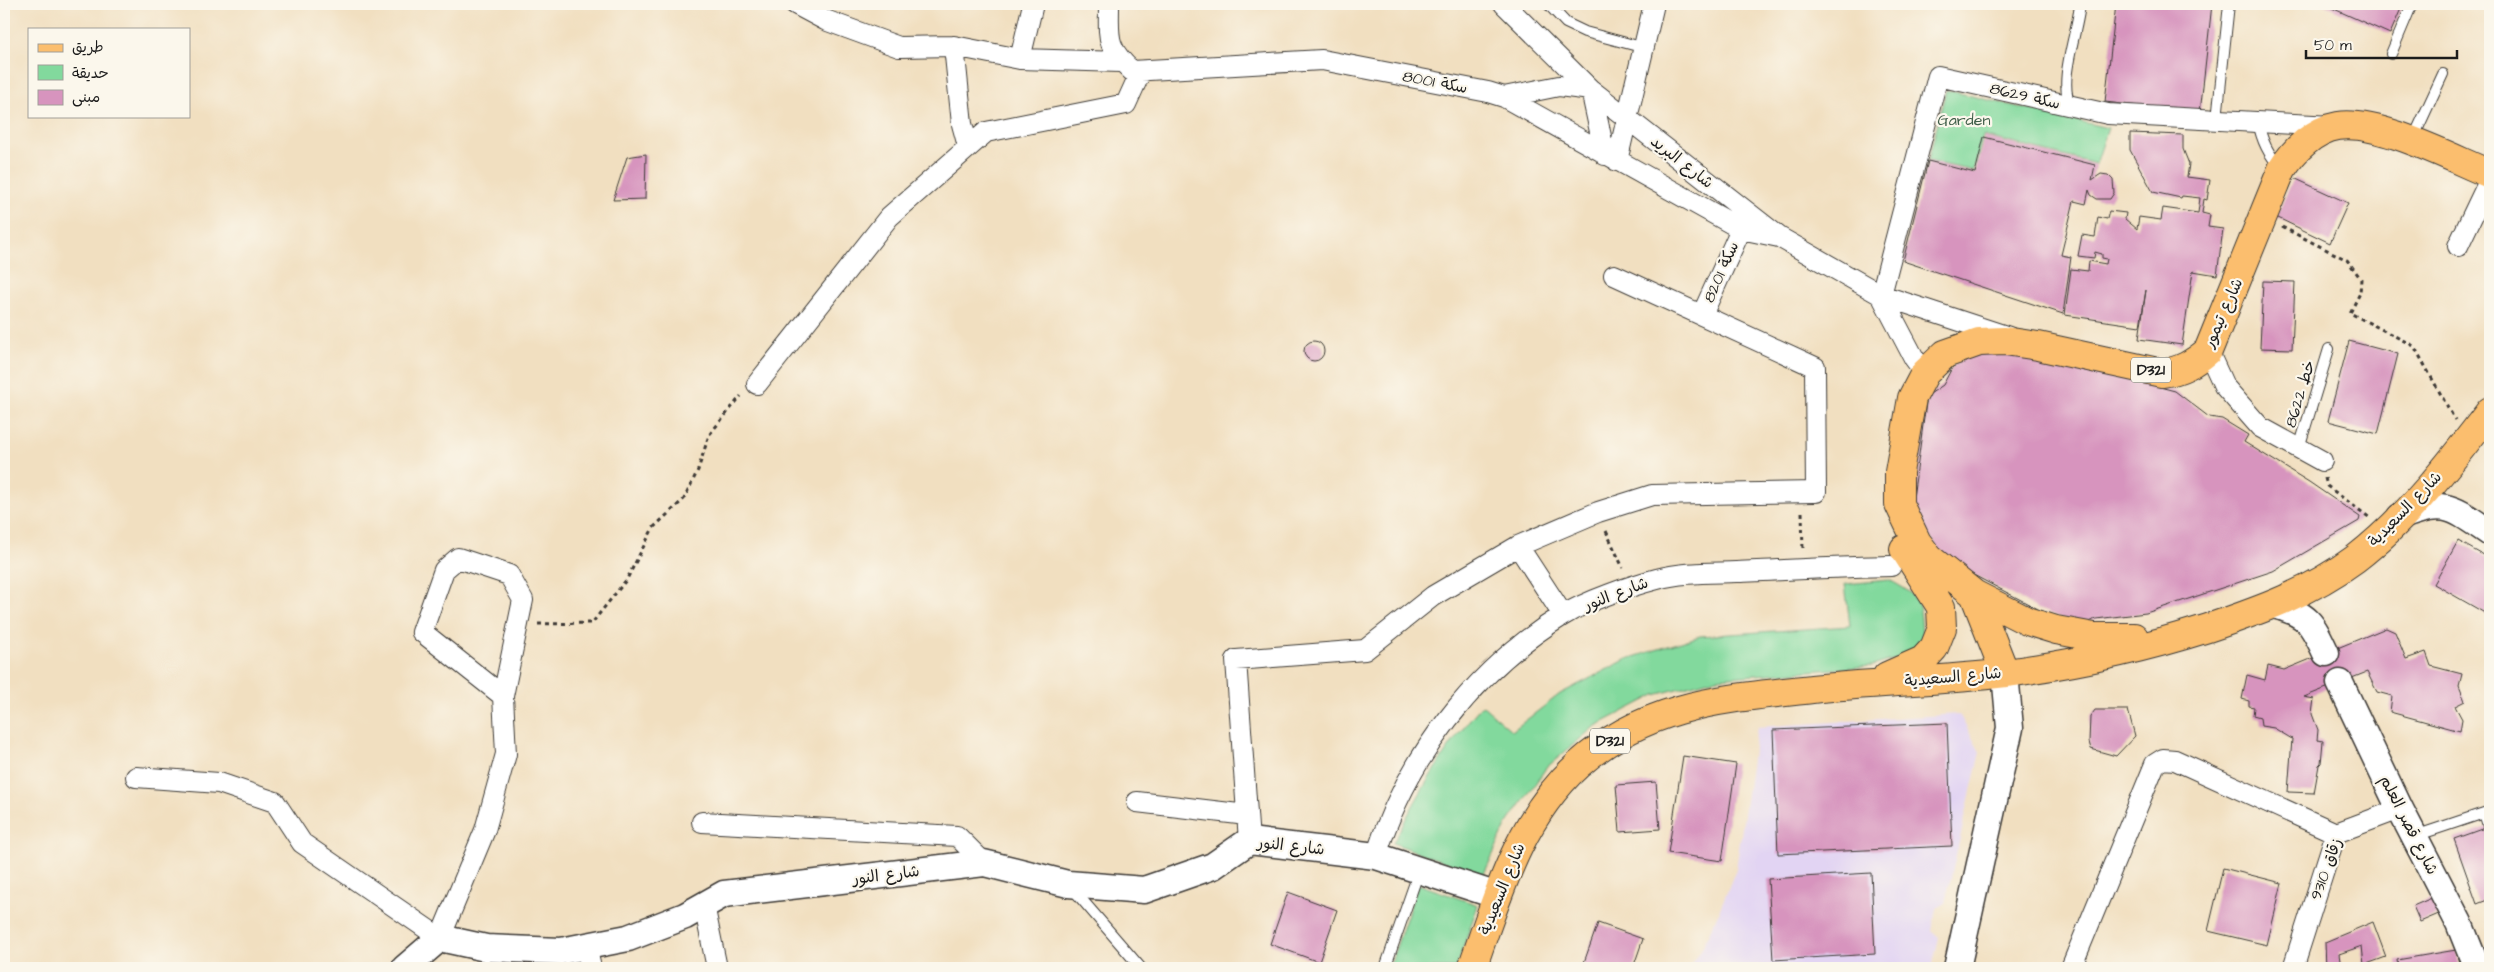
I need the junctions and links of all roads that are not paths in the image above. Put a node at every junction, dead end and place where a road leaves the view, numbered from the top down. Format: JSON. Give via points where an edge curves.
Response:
{"nodes":[{"id":1,"x":796,"y":4,"type":"edge"},
{"id":2,"x":1033,"y":4,"type":"edge"},
{"id":3,"x":1109,"y":4,"type":"edge"},
{"id":4,"x":1504,"y":4,"type":"edge"},
{"id":5,"x":1548,"y":4,"type":"edge"},
{"id":6,"x":1654,"y":4,"type":"edge"},
{"id":7,"x":2080,"y":4,"type":"edge"},
{"id":8,"x":2229,"y":4,"type":"edge"},
{"id":9,"x":2412,"y":4,"type":"edge"},
{"id":10,"x":954,"y":46,"type":"junction"},
{"id":11,"x":1645,"y":48,"type":"junction"},
{"id":12,"x":2391,"y":54,"type":"dead end"},
{"id":13,"x":1020,"y":59,"type":"junction"},
{"id":14,"x":1121,"y":62,"type":"junction"},
{"id":15,"x":1141,"y":70,"type":"junction"},
{"id":16,"x":2443,"y":74,"type":"dead end"},
{"id":17,"x":1590,"y":90,"type":"junction"},
{"id":18,"x":1504,"y":97,"type":"junction"},
{"id":19,"x":2072,"y":106,"type":"junction"},
{"id":20,"x":2217,"y":119,"type":"junction"},
{"id":21,"x":1627,"y":120,"type":"junction"},
{"id":22,"x":2258,"y":122,"type":"junction"},
{"id":23,"x":2338,"y":126,"type":"junction"},
{"id":24,"x":2412,"y":142,"type":"junction"},
{"id":25,"x":968,"y":146,"type":"junction"},
{"id":26,"x":1611,"y":158,"type":"junction"},
{"id":27,"x":2282,"y":169,"type":"junction"},
{"id":28,"x":2490,"y":174,"type":"edge"},
{"id":29,"x":2490,"y":179,"type":"edge"},
{"id":30,"x":1741,"y":229,"type":"junction"},
{"id":31,"x":1779,"y":237,"type":"junction"},
{"id":32,"x":2458,"y":246,"type":"dead end"},
{"id":33,"x":1614,"y":275,"type":"dead end"},
{"id":34,"x":1881,"y":295,"type":"junction"},
{"id":35,"x":1702,"y":315,"type":"junction"},
{"id":36,"x":2038,"y":346,"type":"junction"},
{"id":37,"x":2329,"y":349,"type":"dead end"},
{"id":38,"x":2208,"y":351,"type":"junction"},
{"id":39,"x":1926,"y":373,"type":"junction"},
{"id":40,"x":757,"y":384,"type":"road end"},
{"id":41,"x":2490,"y":411,"type":"edge"},
{"id":42,"x":2299,"y":448,"type":"junction"},
{"id":43,"x":2461,"y":450,"type":"junction"},
{"id":44,"x":2322,"y":460,"type":"road end"},
{"id":45,"x":1899,"y":504,"type":"junction"},
{"id":46,"x":2452,"y":508,"type":"junction"},
{"id":47,"x":2392,"y":525,"type":"junction"},
{"id":48,"x":2490,"y":533,"type":"edge"},
{"id":49,"x":1518,"y":546,"type":"junction"},
{"id":50,"x":1891,"y":566,"type":"dead end"},
{"id":51,"x":2324,"y":579,"type":"junction"},
{"id":52,"x":1974,"y":594,"type":"junction"},
{"id":53,"x":2274,"y":605,"type":"junction"},
{"id":54,"x":1563,"y":615,"type":"junction"},
{"id":55,"x":2313,"y":625,"type":"junction"},
{"id":56,"x":2180,"y":636,"type":"junction"},
{"id":57,"x":2326,"y":653,"type":"dead end"},
{"id":58,"x":2005,"y":673,"type":"junction"},
{"id":59,"x":1872,"y":682,"type":"junction"},
{"id":60,"x":2340,"y":683,"type":"dead end"},
{"id":61,"x":503,"y":696,"type":"junction"},
{"id":62,"x":136,"y":777,"type":"dead end"},
{"id":63,"x":1137,"y":802,"type":"dead end"},
{"id":64,"x":2400,"y":809,"type":"junction"},
{"id":65,"x":2487,"y":812,"type":"edge"},
{"id":66,"x":1247,"y":815,"type":"junction"},
{"id":67,"x":702,"y":822,"type":"dead end"},
{"id":68,"x":2490,"y":832,"type":"edge"},
{"id":69,"x":2336,"y":833,"type":"junction"},
{"id":70,"x":2414,"y":837,"type":"junction"},
{"id":71,"x":1249,"y":841,"type":"junction"},
{"id":72,"x":1376,"y":856,"type":"junction"},
{"id":73,"x":984,"y":863,"type":"junction"},
{"id":74,"x":1420,"y":870,"type":"junction"},
{"id":75,"x":1068,"y":884,"type":"junction"},
{"id":76,"x":1498,"y":896,"type":"junction"},
{"id":77,"x":704,"y":905,"type":"junction"},
{"id":78,"x":440,"y":938,"type":"junction"},
{"id":79,"x":589,"y":957,"type":"edge"},
{"id":80,"x":405,"y":968,"type":"edge"},
{"id":81,"x":717,"y":968,"type":"edge"},
{"id":82,"x":1140,"y":968,"type":"edge"},
{"id":83,"x":1385,"y":968,"type":"edge"},
{"id":84,"x":1472,"y":968,"type":"edge"},
{"id":85,"x":1957,"y":968,"type":"edge"},
{"id":86,"x":2070,"y":968,"type":"edge"},
{"id":87,"x":2293,"y":968,"type":"edge"},
{"id":88,"x":2477,"y":968,"type":"edge"}],
"edges":[{"from":1,"to":10,"type":"street","via":[[825,20],[899,47]]},
{"from":2,"to":13,"type":"street"},
{"from":3,"to":14,"type":"street","via":[[1110,44]]},
{"from":4,"to":17,"type":"street","name":"شارع البريد"},
{"from":5,"to":11,"type":"lane","via":[[1566,23],[1586,32]]},
{"from":6,"to":11,"type":"street"},
{"from":7,"to":19,"type":"lane","via":[[2066,85]]},
{"from":8,"to":20,"type":"lane"},
{"from":9,"to":12,"type":"lane"},
{"from":10,"to":13,"type":"street"},
{"from":10,"to":25,"type":"street","via":[[962,124]]},
{"from":11,"to":21,"type":"street"},
{"from":13,"to":14,"type":"street"},
{"from":14,"to":15,"type":"street","name":"سكة 8001","via":[[1132,71]]},
{"from":15,"to":18,"type":"street","name":"سكة 8001","via":[[1322,60]]},
{"from":15,"to":25,"type":"street","via":[[1126,104],[986,132]]},
{"from":16,"to":24,"type":"lane"},
{"from":17,"to":18,"type":"street","via":[[1559,86]]},
{"from":17,"to":21,"type":"street","name":"شارع البريد"},
{"from":17,"to":26,"type":"street"},
{"from":18,"to":26,"type":"street","name":"سكة 8001"},
{"from":19,"to":20,"type":"street","name":"سكة 8629","via":[[2127,116]]},
{"from":19,"to":34,"type":"street","name":"سكة 8629","via":[[1938,76]]},
{"from":20,"to":22,"type":"street","name":"سكة 8629"},
{"from":21,"to":26,"type":"street"},
{"from":21,"to":31,"type":"street","name":"شارع البريد"},
{"from":22,"to":23,"type":"street","name":"سكة 8629"},
{"from":22,"to":27,"type":"lane","via":[[2270,156]]},
{"from":23,"to":24,"type":"main road","name":"شارع تيمور","via":[[2389,133]]},
{"from":23,"to":27,"type":"main road","name":"شارع تيمور","via":[[2311,138],[2291,154]]},
{"from":24,"to":28,"type":"main road","name":"شارع تيمور"},
{"from":25,"to":40,"type":"street","via":[[889,217]]},
{"from":26,"to":30,"type":"street","name":"سكة 8001"},
{"from":27,"to":38,"type":"main road","name":"شارع تيمور"},
{"from":29,"to":32,"type":"street"},
{"from":30,"to":31,"type":"street","name":"سكة 8001"},
{"from":30,"to":35,"type":"street","name":"سكة 8201"},
{"from":31,"to":34,"type":"street","name":"شارع البريد"},
{"from":33,"to":35,"type":"street"},
{"from":34,"to":36,"type":"street","name":"شارع البريد"},
{"from":34,"to":39,"type":"street","via":[[1914,358]]},
{"from":35,"to":49,"type":"street","via":[[1815,367],[1816,492],[1652,495],[1598,512]]},
{"from":36,"to":38,"type":"main road","name":"شارع تيمور","number":"D321","via":[[2162,373],[2177,371]]},
{"from":36,"to":39,"type":"main road","name":"شارع تيمور","number":"D321","via":[[1979,342],[1945,354]]},
{"from":37,"to":42,"type":"lane","name":"8622 خط"},
{"from":38,"to":42,"type":"street","via":[[2224,386],[2260,427]]},
{"from":39,"to":45,"type":"main road","name":"شارع تيمور","number":"D321","via":[[1912,398],[1899,472]]},
{"from":41,"to":43,"type":"main road","name":"شارع السعيدية","number":"D321"},
{"from":42,"to":44,"type":"street"},
{"from":43,"to":46,"type":"street","via":[[2450,472]]},
{"from":43,"to":47,"type":"main road","name":"شارع السعيدية","number":"D321"},
{"from":45,"to":52,"type":"main road","name":"شارع تيمور","number":"D321","via":[[1912,534],[1929,558]]},
{"from":45,"to":59,"type":"main road","name":"شارع تيمور","number":"D321","via":[[1896,522],[1901,544],[1941,607],[1942,628],[1934,648],[1923,660]]},
{"from":46,"to":47,"type":"street","via":[[2419,509]]},
{"from":46,"to":48,"type":"street"},
{"from":47,"to":51,"type":"main road","name":"شارع السعيدية","number":"D321","via":[[2356,558]]},
{"from":49,"to":54,"type":"street"},
{"from":49,"to":66,"type":"street","via":[[1433,596],[1364,650],[1236,660]]},
{"from":50,"to":54,"type":"street","name":"شارع النور","via":[[1667,577],[1632,587]]},
{"from":51,"to":53,"type":"main road","name":"شارع السعيدية","number":"D321"},
{"from":51,"to":55,"type":"street"},
{"from":52,"to":56,"type":"main road","name":"شارع تيمور","number":"D321","via":[[2027,621],[2056,630],[2094,637]]},
{"from":52,"to":58,"type":"main road"},
{"from":53,"to":55,"type":"street","via":[[2295,612]]},
{"from":53,"to":56,"type":"main road","name":"شارع السعيدية","number":"D321"},
{"from":54,"to":72,"type":"street","name":"شارع النور","via":[[1479,683],[1445,724],[1416,766],[1387,822]]},
{"from":55,"to":57,"type":"street"},
{"from":56,"to":58,"type":"main road","name":"شارع السعيدية","number":"D321","via":[[2071,663]]},
{"from":58,"to":59,"type":"main road","name":"شارع السعيدية","number":"D321"},
{"from":58,"to":85,"type":"street","via":[[2010,728]]},
{"from":59,"to":76,"type":"main road","name":"شارع السعيدية","number":"D321","via":[[1719,700],[1665,712],[1633,726],[1579,764],[1554,789],[1514,854]]},
{"from":60,"to":64,"type":"street","name":"شارع قصر العلم"},
{"from":61,"to":61,"type":"street","via":[[422,632],[444,570],[458,558],[509,575],[523,600]]},
{"from":61,"to":78,"type":"street","via":[[506,754],[485,830]]},
{"from":62,"to":78,"type":"street","via":[[218,783],[275,802],[302,844]]},
{"from":63,"to":66,"type":"street"},
{"from":64,"to":69,"type":"street","name":"زقاق 9310"},
{"from":64,"to":70,"type":"street","name":"شارع قصر العلم"},
{"from":65,"to":68,"type":"lane"},
{"from":65,"to":70,"type":"lane"},
{"from":66,"to":71,"type":"street"},
{"from":67,"to":73,"type":"street","via":[[957,836]]},
{"from":69,"to":86,"type":"street","via":[[2175,760],[2163,759],[2155,764]]},
{"from":69,"to":87,"type":"street","name":"زقاق 9310"},
{"from":70,"to":88,"type":"street","name":"شارع قصر العلم"},
{"from":71,"to":72,"type":"street","name":"شارع النور"},
{"from":71,"to":75,"type":"street","name":"شارع النور","via":[[1213,866],[1144,890]]},
{"from":72,"to":74,"type":"street","name":"شارع النور"},
{"from":73,"to":75,"type":"street","name":"شارع النور"},
{"from":73,"to":77,"type":"street","name":"شارع النور","via":[[724,894]]},
{"from":74,"to":76,"type":"street","name":"شارع النور"},
{"from":74,"to":83,"type":"lane"},
{"from":75,"to":82,"type":"lane"},
{"from":76,"to":84,"type":"main road","name":"شارع السعيدية","number":"D321"},
{"from":77,"to":79,"type":"street","name":"شارع النور"},
{"from":77,"to":81,"type":"street"},
{"from":78,"to":79,"type":"street","name":"شارع النور","via":[[486,948],[561,951]]},
{"from":78,"to":80,"type":"street"}]}
